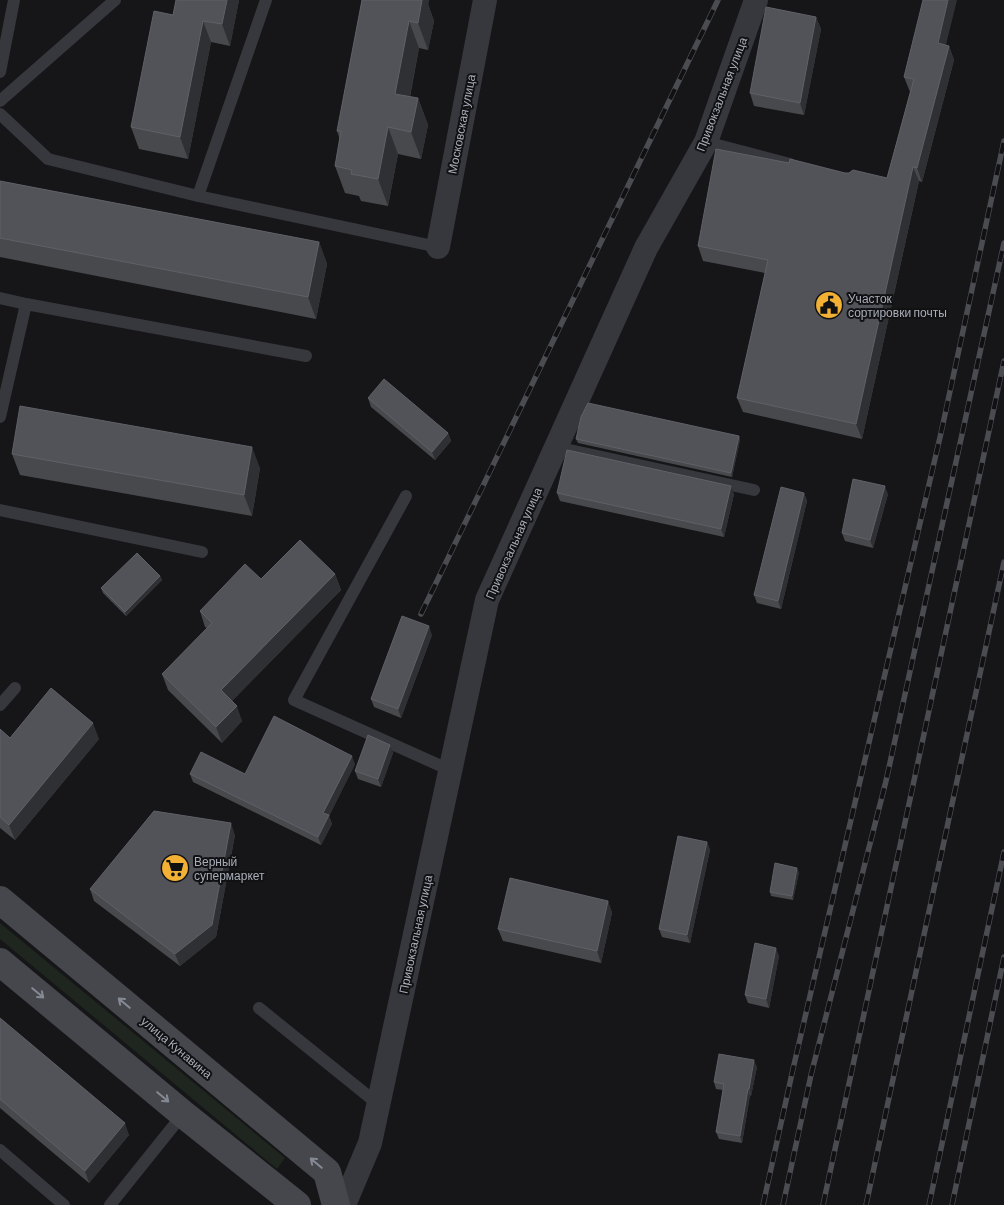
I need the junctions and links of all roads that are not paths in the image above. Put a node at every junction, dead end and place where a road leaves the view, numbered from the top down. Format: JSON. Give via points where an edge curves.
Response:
{"nodes":[{"id":1,"x":14,"y":0,"type":"edge"},
{"id":2,"x":115,"y":0,"type":"edge"},
{"id":3,"x":266,"y":0,"type":"edge"},
{"id":4,"x":485,"y":0,"type":"edge"},
{"id":5,"x":756,"y":0,"type":"edge"},
{"id":6,"x":0,"y":72,"type":"edge"},
{"id":7,"x":0,"y":102,"type":"edge"},
{"id":8,"x":0,"y":114,"type":"edge"},
{"id":9,"x":706,"y":142,"type":"junction"},
{"id":10,"x":797,"y":166,"type":"edge"},
{"id":11,"x":198,"y":196,"type":"junction"},
{"id":12,"x":438,"y":247,"type":"joint"},
{"id":13,"x":0,"y":298,"type":"edge"},
{"id":14,"x":26,"y":304,"type":"junction"},
{"id":15,"x":306,"y":356,"type":"dead end"},
{"id":16,"x":0,"y":417,"type":"edge"},
{"id":17,"x":556,"y":447,"type":"junction"},
{"id":18,"x":754,"y":490,"type":"dead end"},
{"id":19,"x":406,"y":496,"type":"dead end"},
{"id":20,"x":0,"y":510,"type":"edge"},
{"id":21,"x":202,"y":552,"type":"dead end"},
{"id":22,"x":15,"y":688,"type":"dead end"},
{"id":23,"x":0,"y":705,"type":"edge"},
{"id":24,"x":450,"y":770,"type":"junction"},
{"id":25,"x":0,"y":900,"type":"edge"},
{"id":26,"x":0,"y":962,"type":"edge"},
{"id":27,"x":259,"y":1008,"type":"dead end"},
{"id":28,"x":378,"y":1104,"type":"junction"},
{"id":29,"x":183,"y":1114,"type":"junction"},
{"id":30,"x":0,"y":1150,"type":"edge"},
{"id":31,"x":64,"y":1205,"type":"edge"},
{"id":32,"x":110,"y":1205,"type":"edge"},
{"id":33,"x":298,"y":1205,"type":"edge"},
{"id":34,"x":336,"y":1205,"type":"edge"},
{"id":35,"x":344,"y":1205,"type":"edge"}],
"edges":[{"from":1,"to":6,"type":"lane"},
{"from":2,"to":7,"type":"lane"},
{"from":3,"to":11,"type":"lane"},
{"from":4,"to":12,"type":"street","name":"Московская улица"},
{"from":5,"to":9,"type":"street","name":"Привокзальная улица"},
{"from":8,"to":11,"type":"lane","via":[[48,159]]},
{"from":9,"to":10,"type":"lane"},
{"from":9,"to":17,"type":"street","name":"Привокзальная улица","via":[[646,248]]},
{"from":11,"to":12,"type":"lane"},
{"from":13,"to":14,"type":"lane"},
{"from":14,"to":15,"type":"lane"},
{"from":14,"to":16,"type":"lane"},
{"from":17,"to":18,"type":"lane"},
{"from":17,"to":24,"type":"street","name":"Привокзальная улица","via":[[487,600]]},
{"from":19,"to":24,"type":"lane","via":[[294,700]]},
{"from":20,"to":21,"type":"lane"},
{"from":22,"to":23,"type":"lane"},
{"from":24,"to":28,"type":"street","name":"Привокзальная улица"},
{"from":34,"to":25,"type":"street","name":"улица Кунавина","one_way":true,"via":[[327,1172]]},
{"from":26,"to":29,"type":"street","one_way":true},
{"from":27,"to":28,"type":"lane"},
{"from":28,"to":35,"type":"street","name":"Привокзальная улица","via":[[370,1143]]},
{"from":29,"to":32,"type":"lane"},
{"from":29,"to":33,"type":"street"},
{"from":30,"to":31,"type":"lane"}]}
